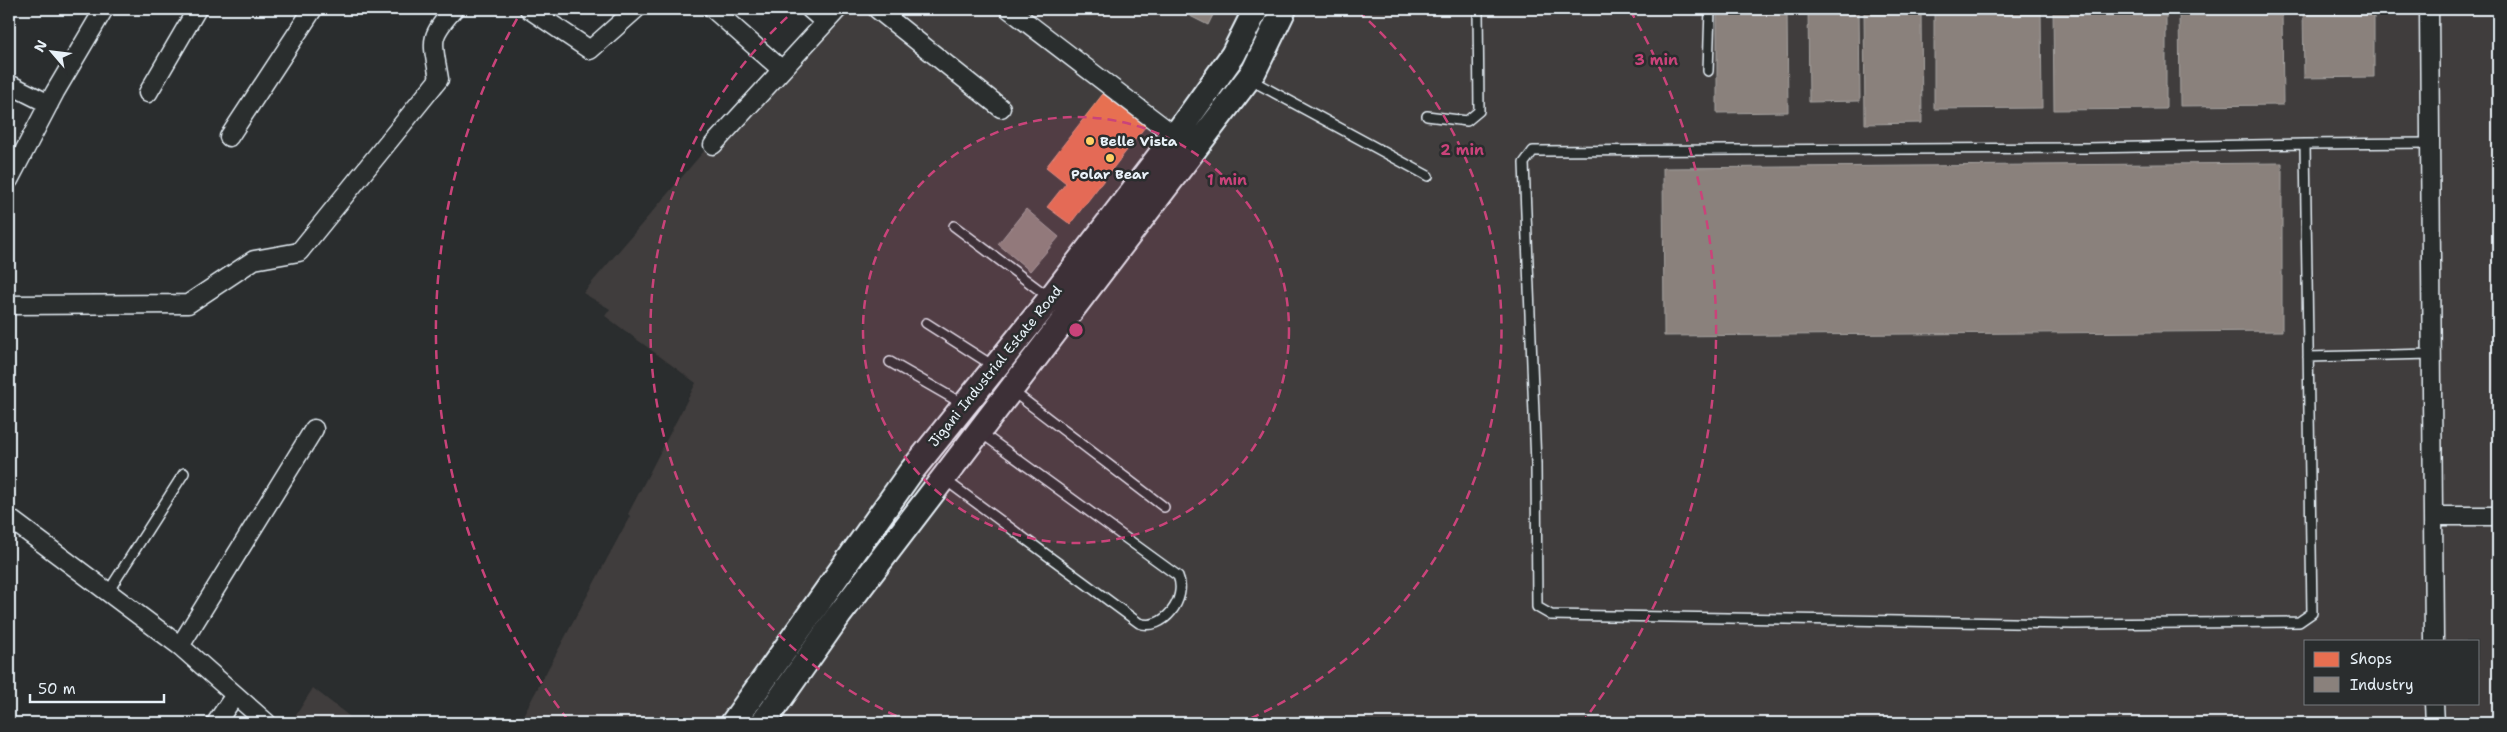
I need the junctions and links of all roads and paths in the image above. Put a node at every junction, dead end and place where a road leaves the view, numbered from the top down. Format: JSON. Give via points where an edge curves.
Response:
{"nodes":[{"id":1,"x":104,"y":9,"type":"edge"},
{"id":2,"x":197,"y":9,"type":"edge"},
{"id":3,"x":313,"y":9,"type":"edge"},
{"id":4,"x":454,"y":9,"type":"edge"},
{"id":5,"x":529,"y":9,"type":"edge"},
{"id":6,"x":636,"y":9,"type":"edge"},
{"id":7,"x":713,"y":9,"type":"edge"},
{"id":8,"x":810,"y":9,"type":"edge"},
{"id":9,"x":838,"y":9,"type":"edge"},
{"id":10,"x":877,"y":9,"type":"edge"},
{"id":11,"x":1009,"y":9,"type":"edge"},
{"id":12,"x":1256,"y":9,"type":"edge"},
{"id":13,"x":1284,"y":9,"type":"edge"},
{"id":14,"x":1478,"y":9,"type":"edge"},
{"id":15,"x":1710,"y":9,"type":"edge"},
{"id":16,"x":2429,"y":9,"type":"edge"},
{"id":17,"x":825,"y":22,"type":"junction"},
{"id":18,"x":782,"y":70,"type":"junction"},
{"id":19,"x":1708,"y":71,"type":"dead end"},
{"id":20,"x":1248,"y":79,"type":"junction"},
{"id":21,"x":9,"y":84,"type":"edge"},
{"id":22,"x":148,"y":93,"type":"dead end"},
{"id":23,"x":49,"y":104,"type":"junction"},
{"id":24,"x":1001,"y":108,"type":"dead end"},
{"id":25,"x":1427,"y":116,"type":"dead end"},
{"id":26,"x":1175,"y":136,"type":"junction"},
{"id":27,"x":229,"y":137,"type":"dead end"},
{"id":28,"x":2430,"y":143,"type":"junction"},
{"id":29,"x":2305,"y":144,"type":"junction"},
{"id":30,"x":713,"y":145,"type":"dead end"},
{"id":31,"x":10,"y":173,"type":"edge"},
{"id":32,"x":1428,"y":176,"type":"dead end"},
{"id":33,"x":954,"y":226,"type":"dead end"},
{"id":34,"x":1050,"y":299,"type":"junction"},
{"id":35,"x":9,"y":305,"type":"edge"},
{"id":36,"x":926,"y":323,"type":"dead end"},
{"id":37,"x":2432,"y":354,"type":"junction"},
{"id":38,"x":2308,"y":357,"type":"junction"},
{"id":39,"x":890,"y":362,"type":"dead end"},
{"id":40,"x":996,"y":367,"type":"junction"},
{"id":41,"x":1010,"y":390,"type":"junction"},
{"id":42,"x":966,"y":405,"type":"junction"},
{"id":43,"x":314,"y":429,"type":"dead end"},
{"id":44,"x":980,"y":431,"type":"junction"},
{"id":45,"x":184,"y":472,"type":"dead end"},
{"id":46,"x":943,"y":478,"type":"junction"},
{"id":47,"x":1164,"y":507,"type":"dead end"},
{"id":48,"x":2434,"y":516,"type":"junction"},
{"id":49,"x":2498,"y":516,"type":"edge"},
{"id":50,"x":9,"y":518,"type":"edge"},
{"id":51,"x":108,"y":592,"type":"junction"},
{"id":52,"x":2434,"y":640,"type":"edge"},
{"id":53,"x":180,"y":646,"type":"junction"},
{"id":54,"x":235,"y":695,"type":"junction"},
{"id":55,"x":2434,"y":704,"type":"edge"},
{"id":56,"x":216,"y":723,"type":"edge"},
{"id":57,"x":267,"y":723,"type":"edge"},
{"id":58,"x":733,"y":723,"type":"edge"},
{"id":59,"x":762,"y":723,"type":"edge"},
{"id":60,"x":2434,"y":723,"type":"edge"}],
"edges":[{"from":1,"to":23,"type":"street"},
{"from":2,"to":22,"type":"street"},
{"from":3,"to":27,"type":"street"},
{"from":4,"to":35,"type":"street","via":[[436,29],[433,44],[438,79],[299,252],[254,260],[188,304]]},
{"from":5,"to":6,"type":"street","via":[[590,50]]},
{"from":7,"to":18,"type":"street"},
{"from":8,"to":17,"type":"street"},
{"from":9,"to":17,"type":"street"},
{"from":10,"to":24,"type":"street"},
{"from":11,"to":26,"type":"street"},
{"from":12,"to":26,"type":"main road","name":"Jigani Industrial Estate Road","via":[[1233,55]]},
{"from":13,"to":20,"type":"main road","name":"Jigani Industrial Estate Road"},
{"from":14,"to":25,"type":"lane","via":[[1478,111],[1467,121]]},
{"from":15,"to":19,"type":"lane"},
{"from":16,"to":28,"type":"street"},
{"from":17,"to":18,"type":"street"},
{"from":18,"to":30,"type":"street"},
{"from":20,"to":32,"type":"lane"},
{"from":20,"to":41,"type":"main road","name":"Jigani Industrial Estate Road"},
{"from":21,"to":23,"type":"street"},
{"from":23,"to":31,"type":"street"},
{"from":26,"to":34,"type":"main road","name":"Jigani Industrial Estate Road"},
{"from":28,"to":29,"type":"lane"},
{"from":28,"to":37,"type":"street"},
{"from":29,"to":38,"type":"lane"},
{"from":29,"to":38,"type":"lane","via":[[1533,151],[1524,163],[1536,464],[1537,607],[1551,615],[2074,624],[2299,622],[2312,613]]},
{"from":33,"to":34,"type":"lane"},
{"from":34,"to":40,"type":"main road","name":"Jigani Industrial Estate Road"},
{"from":36,"to":40,"type":"lane"},
{"from":37,"to":38,"type":"lane"},
{"from":37,"to":48,"type":"street"},
{"from":39,"to":42,"type":"lane"},
{"from":40,"to":42,"type":"main road","name":"Jigani Industrial Estate Road"},
{"from":41,"to":44,"type":"main road","name":"Jigani Industrial Estate Road"},
{"from":41,"to":47,"type":"lane"},
{"from":42,"to":58,"type":"main road","name":"Jigani Industrial Estate Road","via":[[910,473]]},
{"from":43,"to":53,"type":"street"},
{"from":44,"to":46,"type":"main road","name":"Jigani Industrial Estate Road"},
{"from":44,"to":46,"type":"lane","via":[[1178,576],[1181,590],[1167,616],[1154,625],[1138,623]]},
{"from":45,"to":51,"type":"lane"},
{"from":46,"to":59,"type":"main road","name":"Jigani Industrial Estate Road"},
{"from":48,"to":49,"type":"street"},
{"from":48,"to":52,"type":"street"},
{"from":50,"to":51,"type":"street"},
{"from":51,"to":53,"type":"street"},
{"from":53,"to":54,"type":"street"},
{"from":54,"to":56,"type":"street"},
{"from":54,"to":57,"type":"street"},
{"from":55,"to":60,"type":"street"}]}
